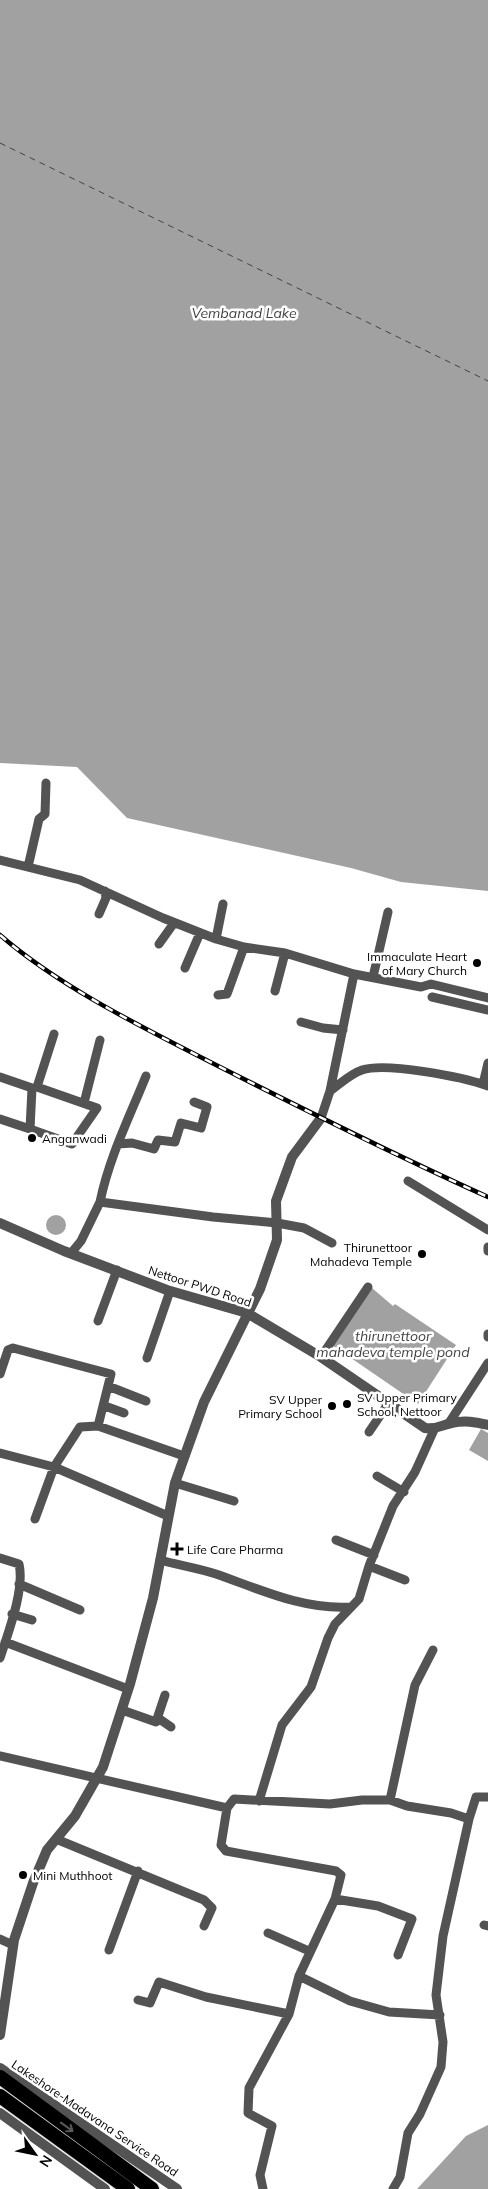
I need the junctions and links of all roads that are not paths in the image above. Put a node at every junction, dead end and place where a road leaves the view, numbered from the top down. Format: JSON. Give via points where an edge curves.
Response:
{"nodes":[{"id":1,"x":46,"y":783,"type":"dead end"},
{"id":2,"x":0,"y":860,"type":"edge"},
{"id":3,"x":28,"y":867,"type":"junction"},
{"id":4,"x":105,"y":892,"type":"junction"},
{"id":5,"x":223,"y":904,"type":"dead end"},
{"id":6,"x":388,"y":912,"type":"dead end"},
{"id":7,"x":99,"y":914,"type":"dead end"},
{"id":8,"x":174,"y":923,"type":"junction"},
{"id":9,"x":200,"y":933,"type":"junction"},
{"id":10,"x":216,"y":939,"type":"junction"},
{"id":11,"x":159,"y":944,"type":"dead end"},
{"id":12,"x":244,"y":947,"type":"junction"},
{"id":13,"x":285,"y":953,"type":"junction"},
{"id":14,"x":185,"y":968,"type":"dead end"},
{"id":15,"x":354,"y":974,"type":"junction"},
{"id":16,"x":373,"y":977,"type":"junction"},
{"id":17,"x":275,"y":992,"type":"dead end"},
{"id":18,"x":218,"y":995,"type":"dead end"},
{"id":19,"x":432,"y":997,"type":"dead end"},
{"id":20,"x":488,"y":998,"type":"edge"},
{"id":21,"x":488,"y":1010,"type":"edge"},
{"id":22,"x":301,"y":1022,"type":"dead end"},
{"id":23,"x":343,"y":1030,"type":"junction"},
{"id":24,"x":54,"y":1034,"type":"dead end"},
{"id":25,"x":100,"y":1040,"type":"dead end"},
{"id":26,"x":488,"y":1063,"type":"edge"},
{"id":27,"x":146,"y":1076,"type":"dead end"},
{"id":28,"x":0,"y":1077,"type":"edge"},
{"id":29,"x":486,"y":1085,"type":"edge"},
{"id":30,"x":35,"y":1087,"type":"junction"},
{"id":31,"x":330,"y":1091,"type":"junction"},
{"id":32,"x":194,"y":1102,"type":"dead end"},
{"id":33,"x":84,"y":1103,"type":"junction"},
{"id":34,"x":321,"y":1118,"type":"joint"},
{"id":35,"x":1,"y":1123,"type":"edge"},
{"id":36,"x":30,"y":1129,"type":"junction"},
{"id":37,"x":118,"y":1144,"type":"junction"},
{"id":38,"x":408,"y":1181,"type":"dead end"},
{"id":39,"x":100,"y":1202,"type":"junction"},
{"id":40,"x":0,"y":1223,"type":"edge"},
{"id":41,"x":277,"y":1223,"type":"junction"},
{"id":42,"x":488,"y":1230,"type":"edge"},
{"id":43,"x":332,"y":1243,"type":"dead end"},
{"id":44,"x":72,"y":1252,"type":"junction"},
{"id":45,"x":116,"y":1270,"type":"junction"},
{"id":46,"x":368,"y":1287,"type":"dead end"},
{"id":47,"x":170,"y":1291,"type":"junction"},
{"id":48,"x":247,"y":1313,"type":"junction"},
{"id":49,"x":98,"y":1322,"type":"dead end"},
{"id":50,"x":321,"y":1357,"type":"junction"},
{"id":51,"x":147,"y":1358,"type":"dead end"},
{"id":52,"x":488,"y":1363,"type":"edge"},
{"id":53,"x":0,"y":1374,"type":"edge"},
{"id":54,"x":108,"y":1386,"type":"junction"},
{"id":55,"x":146,"y":1401,"type":"dead end"},
{"id":56,"x":388,"y":1404,"type":"junction"},
{"id":57,"x":105,"y":1406,"type":"junction"},
{"id":58,"x":124,"y":1413,"type":"dead end"},
{"id":59,"x":449,"y":1423,"type":"junction"},
{"id":60,"x":488,"y":1425,"type":"edge"},
{"id":61,"x":98,"y":1426,"type":"junction"},
{"id":62,"x":434,"y":1430,"type":"junction"},
{"id":63,"x":369,"y":1432,"type":"dead end"},
{"id":64,"x":0,"y":1453,"type":"edge"},
{"id":65,"x":184,"y":1456,"type":"junction"},
{"id":66,"x":54,"y":1467,"type":"junction"},
{"id":67,"x":377,"y":1476,"type":"dead end"},
{"id":68,"x":175,"y":1483,"type":"junction"},
{"id":69,"x":404,"y":1492,"type":"junction"},
{"id":70,"x":234,"y":1501,"type":"dead end"},
{"id":71,"x":168,"y":1516,"type":"junction"},
{"id":72,"x":35,"y":1519,"type":"dead end"},
{"id":73,"x":336,"y":1540,"type":"dead end"},
{"id":74,"x":374,"y":1556,"type":"junction"},
{"id":75,"x":0,"y":1558,"type":"edge"},
{"id":76,"x":160,"y":1560,"type":"junction"},
{"id":77,"x":369,"y":1566,"type":"junction"},
{"id":78,"x":405,"y":1580,"type":"dead end"},
{"id":79,"x":19,"y":1584,"type":"junction"},
{"id":80,"x":350,"y":1607,"type":"junction"},
{"id":81,"x":80,"y":1610,"type":"dead end"},
{"id":82,"x":12,"y":1614,"type":"junction"},
{"id":83,"x":32,"y":1620,"type":"dead end"},
{"id":84,"x":4,"y":1642,"type":"junction"},
{"id":85,"x":433,"y":1650,"type":"dead end"},
{"id":86,"x":0,"y":1658,"type":"edge"},
{"id":87,"x":128,"y":1689,"type":"junction"},
{"id":88,"x":165,"y":1695,"type":"dead end"},
{"id":89,"x":122,"y":1710,"type":"junction"},
{"id":90,"x":158,"y":1718,"type":"junction"},
{"id":91,"x":171,"y":1727,"type":"dead end"},
{"id":92,"x":0,"y":1756,"type":"edge"},
{"id":93,"x":97,"y":1778,"type":"junction"},
{"id":94,"x":488,"y":1797,"type":"edge"},
{"id":95,"x":390,"y":1800,"type":"junction"},
{"id":96,"x":258,"y":1801,"type":"junction"},
{"id":97,"x":227,"y":1808,"type":"junction"},
{"id":98,"x":469,"y":1819,"type":"junction"},
{"id":99,"x":56,"y":1839,"type":"junction"},
{"id":100,"x":138,"y":1871,"type":"junction"},
{"id":101,"x":335,"y":1899,"type":"junction"},
{"id":102,"x":204,"y":1926,"type":"dead end"},
{"id":103,"x":268,"y":1933,"type":"dead end"},
{"id":104,"x":0,"y":1939,"type":"edge"},
{"id":105,"x":13,"y":1945,"type":"junction"},
{"id":106,"x":109,"y":1950,"type":"dead end"},
{"id":107,"x":309,"y":1951,"type":"junction"},
{"id":108,"x":398,"y":1955,"type":"dead end"},
{"id":109,"x":299,"y":1976,"type":"junction"},
{"id":110,"x":138,"y":2000,"type":"dead end"},
{"id":111,"x":289,"y":2014,"type":"junction"},
{"id":112,"x":440,"y":2015,"type":"junction"},
{"id":113,"x":0,"y":2035,"type":"edge"},
{"id":114,"x":0,"y":2068,"type":"edge"},
{"id":115,"x":0,"y":2077,"type":"edge"},
{"id":116,"x":0,"y":2096,"type":"edge"},
{"id":117,"x":0,"y":2113,"type":"edge"},
{"id":118,"x":105,"y":2189,"type":"edge"},
{"id":119,"x":128,"y":2189,"type":"edge"},
{"id":120,"x":152,"y":2189,"type":"edge"},
{"id":121,"x":176,"y":2189,"type":"edge"},
{"id":122,"x":263,"y":2189,"type":"edge"},
{"id":123,"x":393,"y":2189,"type":"edge"}],
"edges":[{"from":1,"to":3,"type":"street","via":[[45,814],[39,819]]},
{"from":2,"to":3,"type":"street"},
{"from":3,"to":4,"type":"street","via":[[80,880]]},
{"from":4,"to":7,"type":"street","via":[[106,898]]},
{"from":4,"to":8,"type":"street"},
{"from":5,"to":10,"type":"street"},
{"from":6,"to":16,"type":"street"},
{"from":8,"to":9,"type":"street"},
{"from":8,"to":11,"type":"street"},
{"from":9,"to":10,"type":"street"},
{"from":9,"to":14,"type":"street"},
{"from":10,"to":12,"type":"street"},
{"from":12,"to":13,"type":"street"},
{"from":12,"to":18,"type":"street","via":[[227,994]]},
{"from":13,"to":15,"type":"street"},
{"from":13,"to":17,"type":"street"},
{"from":15,"to":16,"type":"street"},
{"from":15,"to":23,"type":"street"},
{"from":16,"to":20,"type":"street","via":[[422,987],[432,984]]},
{"from":19,"to":21,"type":"street"},
{"from":22,"to":23,"type":"street"},
{"from":23,"to":31,"type":"street"},
{"from":24,"to":30,"type":"street"},
{"from":25,"to":33,"type":"street"},
{"from":26,"to":29,"type":"street"},
{"from":27,"to":37,"type":"street"},
{"from":28,"to":30,"type":"street"},
{"from":29,"to":31,"type":"street","via":[[442,1075],[384,1068],[364,1069]]},
{"from":30,"to":33,"type":"street"},
{"from":30,"to":36,"type":"street"},
{"from":31,"to":34,"type":"street"},
{"from":32,"to":37,"type":"street","via":[[207,1107],[201,1128],[181,1123],[175,1142],[158,1140],[154,1149],[132,1143]]},
{"from":33,"to":36,"type":"street","via":[[97,1108],[72,1144]]},
{"from":34,"to":41,"type":"street","via":[[292,1157],[276,1202]]},
{"from":35,"to":36,"type":"street"},
{"from":37,"to":39,"type":"street"},
{"from":38,"to":42,"type":"street"},
{"from":39,"to":41,"type":"street"},
{"from":39,"to":44,"type":"street"},
{"from":40,"to":44,"type":"street","name":"Nettoor PWD Road"},
{"from":41,"to":43,"type":"street","via":[[304,1228]]},
{"from":41,"to":48,"type":"street","via":[[277,1240],[260,1289]]},
{"from":44,"to":45,"type":"street","name":"Nettoor PWD Road"},
{"from":45,"to":47,"type":"street","name":"Nettoor PWD Road"},
{"from":45,"to":49,"type":"street"},
{"from":46,"to":50,"type":"street"},
{"from":47,"to":48,"type":"street","name":"Nettoor PWD Road"},
{"from":47,"to":51,"type":"street"},
{"from":48,"to":50,"type":"street","name":"Nettoor PWD Road"},
{"from":48,"to":65,"type":"street","via":[[204,1402]]},
{"from":50,"to":56,"type":"street","name":"Nettoor PWD Road"},
{"from":52,"to":59,"type":"street"},
{"from":53,"to":54,"type":"street","via":[[8,1350],[13,1348],[111,1374]]},
{"from":54,"to":55,"type":"street"},
{"from":54,"to":57,"type":"street"},
{"from":56,"to":62,"type":"street","name":"Nettoor PWD Road","via":[[425,1428]]},
{"from":56,"to":63,"type":"street"},
{"from":57,"to":58,"type":"street"},
{"from":57,"to":61,"type":"street"},
{"from":59,"to":60,"type":"street","via":[[466,1421]]},
{"from":59,"to":62,"type":"street"},
{"from":61,"to":65,"type":"street"},
{"from":61,"to":66,"type":"street","via":[[80,1427]]},
{"from":62,"to":69,"type":"street"},
{"from":64,"to":66,"type":"street"},
{"from":65,"to":68,"type":"street"},
{"from":66,"to":71,"type":"street"},
{"from":66,"to":72,"type":"street"},
{"from":67,"to":69,"type":"street"},
{"from":68,"to":70,"type":"street"},
{"from":68,"to":71,"type":"street"},
{"from":69,"to":74,"type":"street","via":[[393,1506]]},
{"from":71,"to":76,"type":"street"},
{"from":73,"to":74,"type":"street"},
{"from":74,"to":77,"type":"street"},
{"from":75,"to":79,"type":"street","via":[[20,1564]]},
{"from":76,"to":80,"type":"street","via":[[289,1600],[336,1608]]},
{"from":76,"to":87,"type":"street"},
{"from":77,"to":78,"type":"street"},
{"from":77,"to":80,"type":"street","via":[[360,1600]]},
{"from":79,"to":81,"type":"street"},
{"from":79,"to":82,"type":"street"},
{"from":80,"to":96,"type":"street","via":[[335,1624],[310,1687],[282,1725]]},
{"from":82,"to":83,"type":"street"},
{"from":82,"to":84,"type":"street"},
{"from":84,"to":86,"type":"street"},
{"from":84,"to":87,"type":"street"},
{"from":85,"to":95,"type":"street","via":[[415,1685]]},
{"from":87,"to":89,"type":"street"},
{"from":88,"to":90,"type":"street"},
{"from":89,"to":90,"type":"street","via":[[156,1722]]},
{"from":89,"to":93,"type":"street"},
{"from":90,"to":91,"type":"street"},
{"from":92,"to":93,"type":"street"},
{"from":93,"to":97,"type":"street"},
{"from":93,"to":99,"type":"street"},
{"from":94,"to":98,"type":"street","via":[[476,1797]]},
{"from":95,"to":96,"type":"street","via":[[330,1804]]},
{"from":95,"to":98,"type":"street"},
{"from":96,"to":97,"type":"street","via":[[234,1799]]},
{"from":97,"to":101,"type":"street","via":[[221,1845],[226,1851],[336,1871],[342,1874]]},
{"from":98,"to":112,"type":"street","via":[[443,1936],[436,1995]]},
{"from":99,"to":100,"type":"street"},
{"from":99,"to":105,"type":"street","via":[[47,1850],[33,1883]]},
{"from":100,"to":102,"type":"street","via":[[204,1900],[212,1908]]},
{"from":100,"to":106,"type":"street"},
{"from":101,"to":107,"type":"street"},
{"from":101,"to":108,"type":"street","via":[[378,1906],[412,1919]]},
{"from":103,"to":107,"type":"street"},
{"from":104,"to":105,"type":"street"},
{"from":105,"to":113,"type":"street"},
{"from":107,"to":109,"type":"street"},
{"from":109,"to":111,"type":"street"},
{"from":109,"to":112,"type":"street","via":[[350,2001],[389,2012]]},
{"from":110,"to":111,"type":"street","via":[[150,2003],[158,1982],[206,1997]]},
{"from":111,"to":122,"type":"street","via":[[249,2088],[248,2113],[272,2126],[260,2175]]},
{"from":112,"to":123,"type":"street","via":[[441,2067],[408,2133],[400,2177]]},
{"from":114,"to":121,"type":"street","name":"Lakeshore-Madavana Service Road"},
{"from":115,"to":120,"type":"highway","one_way":true},
{"from":116,"to":119,"type":"highway"},
{"from":117,"to":118,"type":"street"}]}
